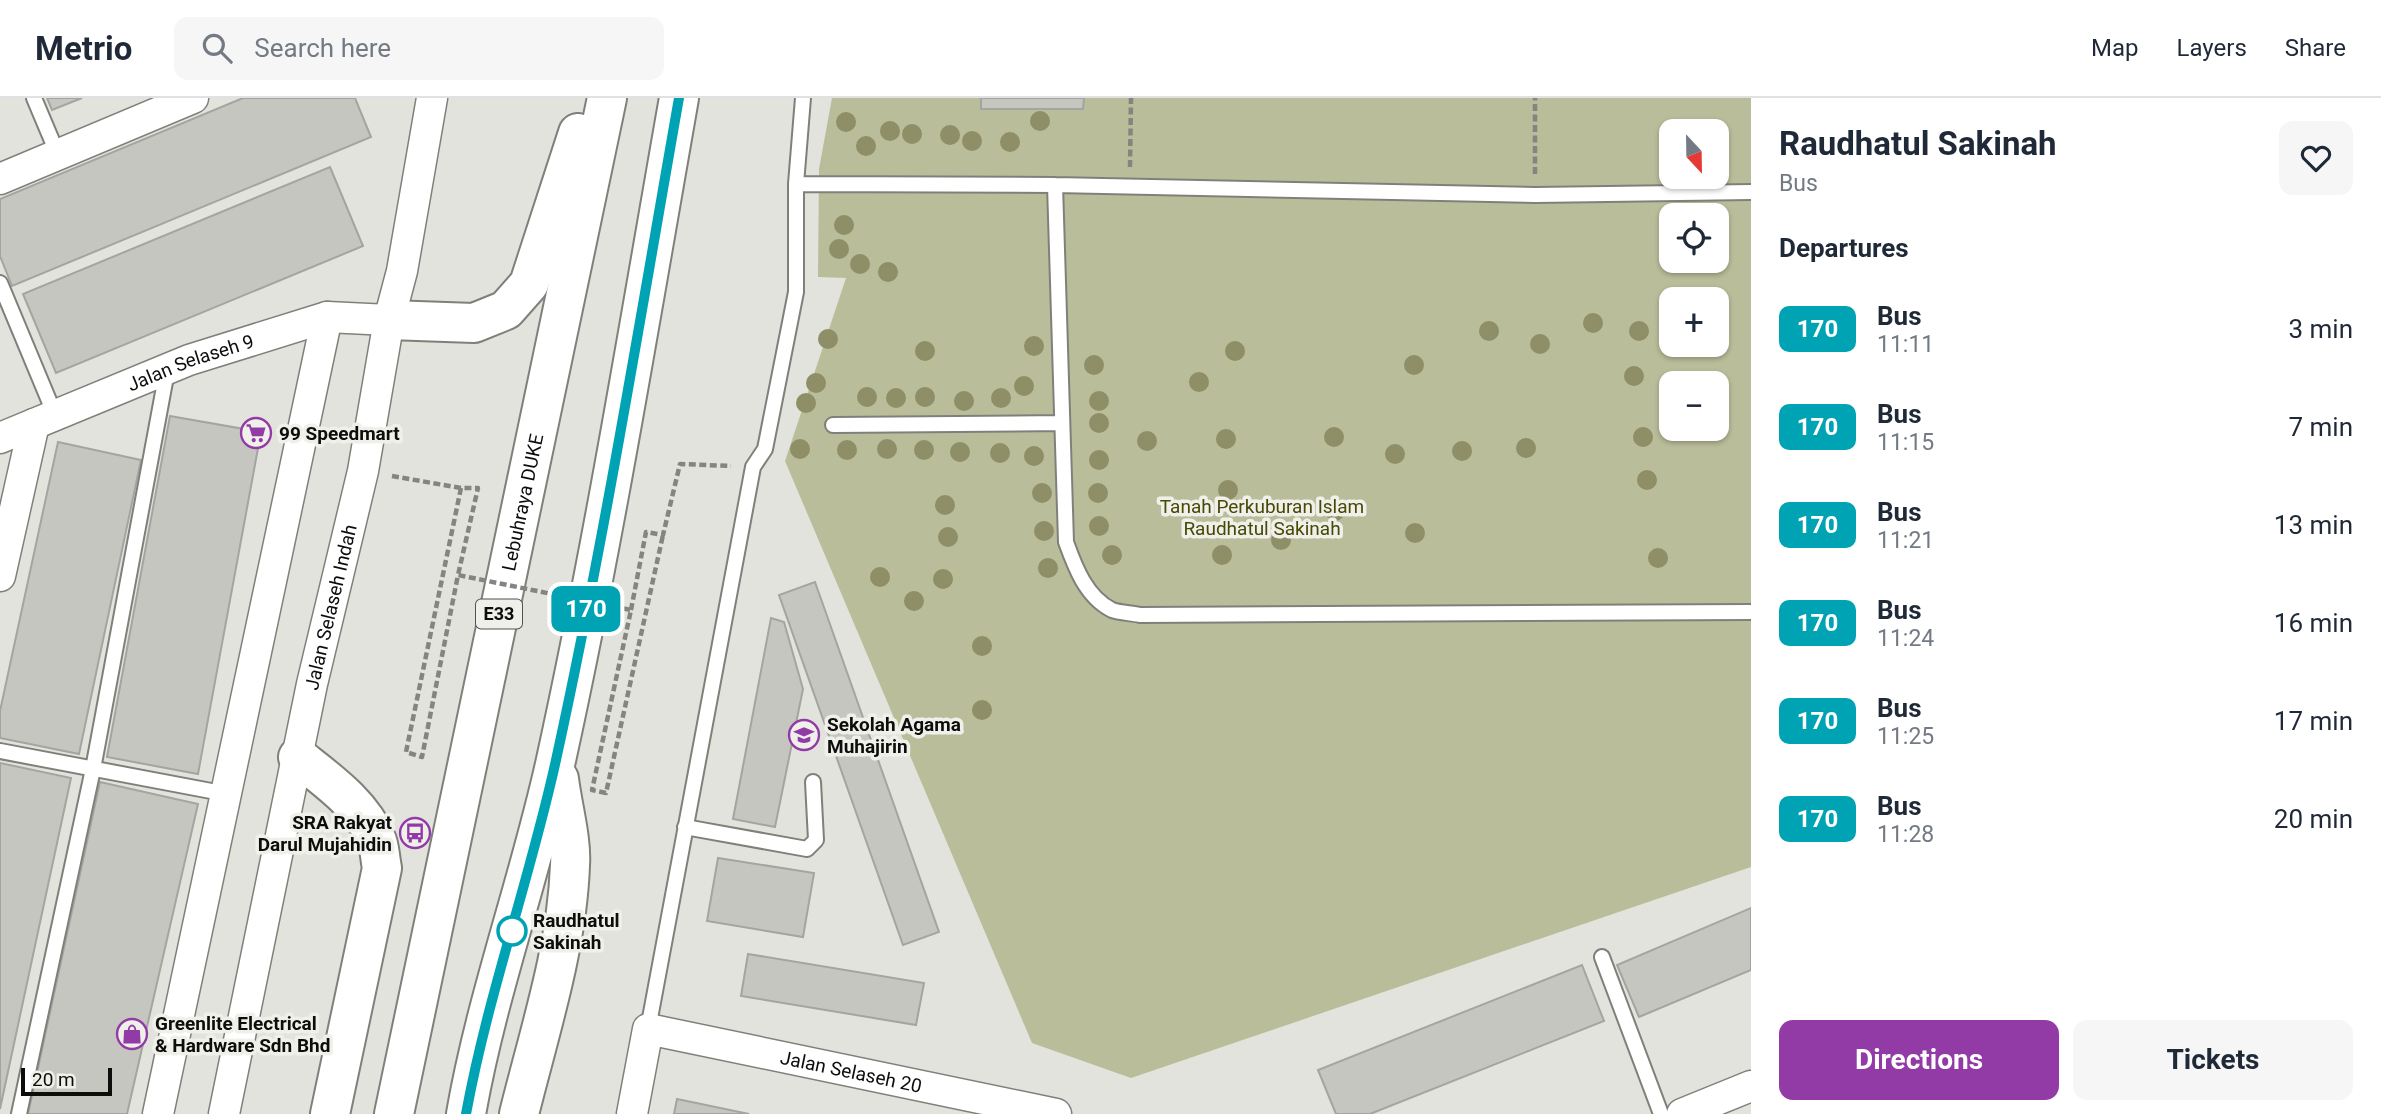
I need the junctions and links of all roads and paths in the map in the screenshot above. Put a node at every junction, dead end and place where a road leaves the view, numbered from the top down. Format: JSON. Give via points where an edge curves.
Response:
{"nodes":[{"id":1,"x":34,"y":98,"type":"edge"},
{"id":2,"x":193,"y":98,"type":"edge"},
{"id":3,"x":432,"y":98,"type":"edge"},
{"id":4,"x":589,"y":98,"type":"edge"},
{"id":5,"x":607,"y":98,"type":"edge"},
{"id":6,"x":679,"y":98,"type":"edge"},
{"id":7,"x":803,"y":98,"type":"edge"},
{"id":8,"x":1131,"y":98,"type":"edge"},
{"id":9,"x":1535,"y":98,"type":"edge"},
{"id":10,"x":58,"y":155,"type":"junction"},
{"id":11,"x":0,"y":179,"type":"edge"},
{"id":12,"x":796,"y":184,"type":"junction"},
{"id":13,"x":1055,"y":185,"type":"junction"},
{"id":14,"x":1129,"y":186,"type":"junction"},
{"id":15,"x":1751,"y":191,"type":"edge"},
{"id":16,"x":1535,"y":195,"type":"junction"},
{"id":17,"x":0,"y":283,"type":"edge"},
{"id":18,"x":327,"y":317,"type":"junction"},
{"id":19,"x":389,"y":320,"type":"junction"},
{"id":20,"x":167,"y":369,"type":"junction"},
{"id":21,"x":44,"y":420,"type":"junction"},
{"id":22,"x":1061,"y":423,"type":"junction"},
{"id":23,"x":833,"y":425,"type":"dead end"},
{"id":24,"x":0,"y":438,"type":"edge"},
{"id":25,"x":753,"y":467,"type":"junction"},
{"id":26,"x":363,"y":471,"type":"junction"},
{"id":27,"x":460,"y":488,"type":"junction"},
{"id":28,"x":663,"y":535,"type":"junction"},
{"id":29,"x":458,"y":575,"type":"junction"},
{"id":30,"x":0,"y":576,"type":"edge"},
{"id":31,"x":631,"y":610,"type":"junction"},
{"id":32,"x":1751,"y":612,"type":"edge"},
{"id":33,"x":0,"y":751,"type":"edge"},
{"id":34,"x":298,"y":757,"type":"junction"},
{"id":35,"x":556,"y":760,"type":"junction"},
{"id":36,"x":93,"y":769,"type":"junction"},
{"id":37,"x":813,"y":782,"type":"dead end"},
{"id":38,"x":227,"y":794,"type":"junction"},
{"id":39,"x":685,"y":827,"type":"junction"},
{"id":40,"x":1601,"y":957,"type":"dead end"},
{"id":41,"x":648,"y":1030,"type":"junction"},
{"id":42,"x":1751,"y":1086,"type":"edge"},
{"id":43,"x":989,"y":1107,"type":"edge"},
{"id":44,"x":19,"y":1114,"type":"edge"},
{"id":45,"x":159,"y":1114,"type":"edge"},
{"id":46,"x":224,"y":1114,"type":"edge"},
{"id":47,"x":330,"y":1114,"type":"edge"},
{"id":48,"x":394,"y":1114,"type":"edge"},
{"id":49,"x":466,"y":1114,"type":"edge"},
{"id":50,"x":519,"y":1114,"type":"edge"},
{"id":51,"x":632,"y":1114,"type":"edge"},
{"id":52,"x":1056,"y":1114,"type":"edge"},
{"id":53,"x":1661,"y":1114,"type":"edge"},
{"id":54,"x":1682,"y":1114,"type":"edge"}],
"edges":[{"from":1,"to":10,"type":"lane"},
{"from":2,"to":10,"type":"street"},
{"from":3,"to":19,"type":"street","name":"Jalan Selaseh Indah"},
{"from":4,"to":19,"type":"highway","via":[[529,284],[506,310],[474,323]]},
{"from":5,"to":48,"type":"highway","name":"Lebuhraya DUKE","number":"E33"},
{"from":6,"to":35,"type":"highway","via":[[610,494]]},
{"from":7,"to":12,"type":"lane"},
{"from":8,"to":14,"type":"path"},
{"from":9,"to":16,"type":"path"},
{"from":10,"to":11,"type":"street"},
{"from":12,"to":13,"type":"lane"},
{"from":12,"to":25,"type":"lane","via":[[796,292],[765,449]]},
{"from":13,"to":14,"type":"lane"},
{"from":13,"to":22,"type":"lane"},
{"from":14,"to":16,"type":"lane"},
{"from":15,"to":16,"type":"lane"},
{"from":17,"to":21,"type":"lane"},
{"from":18,"to":19,"type":"street","name":"Jalan Selaseh 9"},
{"from":18,"to":20,"type":"street","name":"Jalan Selaseh 9"},
{"from":18,"to":38,"type":"street"},
{"from":19,"to":26,"type":"street","name":"Jalan Selaseh Indah"},
{"from":20,"to":21,"type":"street","name":"Jalan Selaseh 9"},
{"from":20,"to":36,"type":"lane"},
{"from":21,"to":24,"type":"street","name":"Jalan Selaseh 9"},
{"from":21,"to":30,"type":"street"},
{"from":22,"to":23,"type":"lane"},
{"from":22,"to":32,"type":"lane","via":[[1066,542],[1079,576],[1112,610],[1140,615]]},
{"from":25,"to":28,"type":"path","via":[[680,464]]},
{"from":25,"to":39,"type":"lane"},
{"from":26,"to":27,"type":"path"},
{"from":26,"to":34,"type":"street","name":"Jalan Selaseh Indah"},
{"from":27,"to":29,"type":"path","via":[[478,488]]},
{"from":27,"to":29,"type":"path","bridge":true,"via":[[406,752],[422,757]]},
{"from":28,"to":31,"type":"path","via":[[646,532]]},
{"from":28,"to":31,"type":"path","bridge":true,"via":[[606,793],[592,790]]},
{"from":29,"to":31,"type":"path","bridge":true},
{"from":33,"to":36,"type":"lane"},
{"from":34,"to":46,"type":"street","name":"Jalan Selaseh Indah"},
{"from":34,"to":47,"type":"highway","via":[[338,789],[365,819],[377,841],[382,868]]},
{"from":35,"to":49,"type":"highway"},
{"from":35,"to":50,"type":"highway","via":[[571,862],[557,960]]},
{"from":36,"to":38,"type":"lane"},
{"from":36,"to":44,"type":"lane"},
{"from":37,"to":39,"type":"lane","via":[[816,840],[807,849]]},
{"from":38,"to":45,"type":"street"},
{"from":39,"to":41,"type":"lane"},
{"from":40,"to":53,"type":"lane"},
{"from":41,"to":43,"type":"street","name":"Jalan Selaseh 20"},
{"from":41,"to":51,"type":"street"},
{"from":42,"to":54,"type":"street"},
{"from":43,"to":52,"type":"street","name":"Jalan Selaseh 20"}]}
